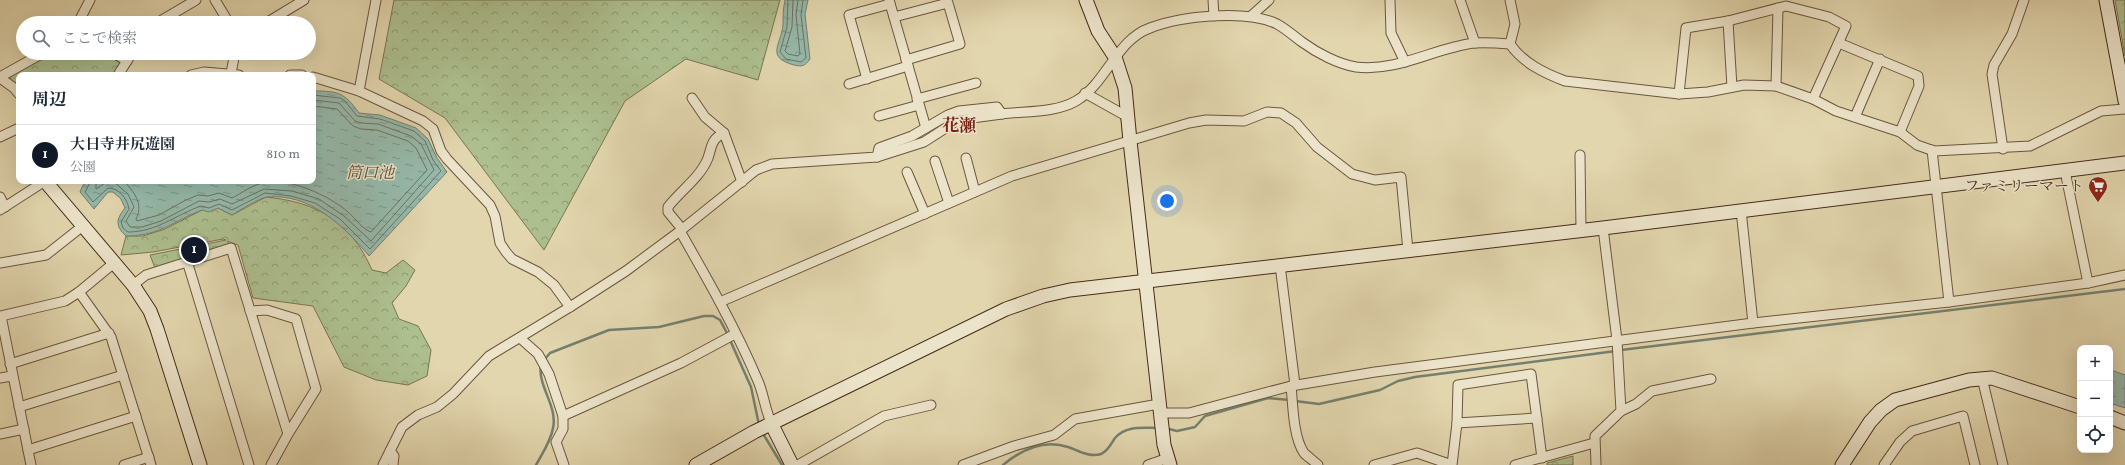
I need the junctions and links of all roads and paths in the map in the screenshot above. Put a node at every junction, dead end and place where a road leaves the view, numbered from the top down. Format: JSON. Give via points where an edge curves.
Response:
{"nodes":[{"id":1,"x":90,"y":0,"type":"edge"},
{"id":2,"x":196,"y":0,"type":"edge"},
{"id":3,"x":215,"y":0,"type":"edge"},
{"id":4,"x":304,"y":0,"type":"edge"},
{"id":5,"x":376,"y":0,"type":"edge"},
{"id":6,"x":1086,"y":0,"type":"edge"},
{"id":7,"x":1213,"y":0,"type":"edge"},
{"id":8,"x":1269,"y":0,"type":"edge"},
{"id":9,"x":1390,"y":0,"type":"edge"},
{"id":10,"x":1460,"y":0,"type":"edge"},
{"id":11,"x":1510,"y":0,"type":"edge"},
{"id":12,"x":2024,"y":0,"type":"edge"},
{"id":13,"x":2106,"y":0,"type":"edge"},
{"id":14,"x":889,"y":2,"type":"edge"},
{"id":15,"x":1778,"y":8,"type":"junction"},
{"id":16,"x":82,"y":16,"type":"edge"},
{"id":17,"x":169,"y":16,"type":"edge"},
{"id":18,"x":225,"y":16,"type":"edge"},
{"id":19,"x":278,"y":16,"type":"edge"},
{"id":20,"x":1214,"y":16,"type":"junction"},
{"id":21,"x":1251,"y":16,"type":"junction"},
{"id":22,"x":894,"y":17,"type":"junction"},
{"id":23,"x":1728,"y":21,"type":"junction"},
{"id":24,"x":1475,"y":43,"type":"junction"},
{"id":25,"x":1839,"y":43,"type":"junction"},
{"id":26,"x":1510,"y":44,"type":"junction"},
{"id":27,"x":1115,"y":58,"type":"junction"},
{"id":28,"x":1880,"y":59,"type":"junction"},
{"id":29,"x":31,"y":60,"type":"edge"},
{"id":30,"x":235,"y":60,"type":"edge"},
{"id":31,"x":127,"y":61,"type":"edge"},
{"id":32,"x":1405,"y":62,"type":"junction"},
{"id":33,"x":907,"y":63,"type":"junction"},
{"id":34,"x":120,"y":72,"type":"edge"},
{"id":35,"x":235,"y":72,"type":"edge"},
{"id":36,"x":0,"y":78,"type":"edge"},
{"id":37,"x":316,"y":78,"type":"edge"},
{"id":38,"x":867,"y":79,"type":"junction"},
{"id":39,"x":976,"y":83,"type":"dead end"},
{"id":40,"x":849,"y":84,"type":"dead end"},
{"id":41,"x":1776,"y":86,"type":"junction"},
{"id":42,"x":1732,"y":87,"type":"junction"},
{"id":43,"x":16,"y":90,"type":"edge"},
{"id":44,"x":359,"y":91,"type":"junction"},
{"id":45,"x":1085,"y":93,"type":"junction"},
{"id":46,"x":1679,"y":94,"type":"junction"},
{"id":47,"x":692,"y":98,"type":"dead end"},
{"id":48,"x":1813,"y":99,"type":"junction"},
{"id":49,"x":2125,"y":101,"type":"edge"},
{"id":50,"x":918,"y":102,"type":"junction"},
{"id":51,"x":2125,"y":109,"type":"edge"},
{"id":52,"x":1002,"y":114,"type":"junction"},
{"id":53,"x":879,"y":116,"type":"dead end"},
{"id":54,"x":1128,"y":117,"type":"junction"},
{"id":55,"x":1855,"y":117,"type":"junction"},
{"id":56,"x":926,"y":128,"type":"junction"},
{"id":57,"x":16,"y":129,"type":"edge"},
{"id":58,"x":1900,"y":132,"type":"junction"},
{"id":59,"x":724,"y":133,"type":"junction"},
{"id":60,"x":0,"y":137,"type":"edge"},
{"id":61,"x":1130,"y":141,"type":"junction"},
{"id":62,"x":2003,"y":149,"type":"junction"},
{"id":63,"x":1932,"y":150,"type":"junction"},
{"id":64,"x":1580,"y":155,"type":"dead end"},
{"id":65,"x":877,"y":157,"type":"junction"},
{"id":66,"x":966,"y":158,"type":"dead end"},
{"id":67,"x":935,"y":161,"type":"dead end"},
{"id":68,"x":2125,"y":163,"type":"edge"},
{"id":69,"x":2065,"y":170,"type":"junction"},
{"id":70,"x":907,"y":172,"type":"dead end"},
{"id":71,"x":742,"y":182,"type":"junction"},
{"id":72,"x":40,"y":184,"type":"edge"},
{"id":73,"x":48,"y":184,"type":"edge"},
{"id":74,"x":1936,"y":186,"type":"junction"},
{"id":75,"x":975,"y":192,"type":"junction"},
{"id":76,"x":0,"y":197,"type":"edge"},
{"id":77,"x":949,"y":203,"type":"junction"},
{"id":78,"x":2,"y":208,"type":"edge"},
{"id":79,"x":1741,"y":210,"type":"junction"},
{"id":80,"x":925,"y":214,"type":"junction"},
{"id":81,"x":84,"y":225,"type":"junction"},
{"id":82,"x":1602,"y":228,"type":"junction"},
{"id":83,"x":681,"y":230,"type":"junction"},
{"id":84,"x":1581,"y":231,"type":"junction"},
{"id":85,"x":1408,"y":251,"type":"junction"},
{"id":86,"x":187,"y":261,"type":"junction"},
{"id":87,"x":0,"y":263,"type":"edge"},
{"id":88,"x":114,"y":263,"type":"junction"},
{"id":89,"x":1280,"y":265,"type":"junction"},
{"id":90,"x":2125,"y":275,"type":"edge"},
{"id":91,"x":1146,"y":281,"type":"junction"},
{"id":92,"x":2088,"y":283,"type":"junction"},
{"id":93,"x":132,"y":285,"type":"junction"},
{"id":94,"x":79,"y":292,"type":"junction"},
{"id":95,"x":720,"y":302,"type":"junction"},
{"id":96,"x":1949,"y":302,"type":"junction"},
{"id":97,"x":570,"y":307,"type":"junction"},
{"id":98,"x":250,"y":311,"type":"junction"},
{"id":99,"x":1753,"y":323,"type":"junction"},
{"id":100,"x":109,"y":334,"type":"junction"},
{"id":101,"x":735,"y":334,"type":"junction"},
{"id":102,"x":520,"y":338,"type":"junction"},
{"id":103,"x":1617,"y":343,"type":"junction"},
{"id":104,"x":10,"y":364,"type":"junction"},
{"id":105,"x":123,"y":375,"type":"junction"},
{"id":106,"x":12,"y":376,"type":"junction"},
{"id":107,"x":0,"y":378,"type":"edge"},
{"id":108,"x":1982,"y":378,"type":"junction"},
{"id":109,"x":1711,"y":379,"type":"dead end"},
{"id":110,"x":1293,"y":386,"type":"junction"},
{"id":111,"x":931,"y":406,"type":"dead end"},
{"id":112,"x":2077,"y":406,"type":"edge"},
{"id":113,"x":19,"y":407,"type":"junction"},
{"id":114,"x":1621,"y":411,"type":"junction"},
{"id":115,"x":136,"y":416,"type":"junction"},
{"id":116,"x":563,"y":416,"type":"junction"},
{"id":117,"x":1161,"y":417,"type":"junction"},
{"id":118,"x":1536,"y":418,"type":"junction"},
{"id":119,"x":2113,"y":419,"type":"edge"},
{"id":120,"x":1457,"y":423,"type":"junction"},
{"id":121,"x":2125,"y":423,"type":"edge"},
{"id":122,"x":769,"y":426,"type":"junction"},
{"id":123,"x":24,"y":429,"type":"junction"},
{"id":124,"x":0,"y":434,"type":"edge"},
{"id":125,"x":288,"y":434,"type":"junction"},
{"id":126,"x":1594,"y":443,"type":"junction"},
{"id":127,"x":28,"y":450,"type":"junction"},
{"id":128,"x":390,"y":451,"type":"junction"},
{"id":129,"x":1542,"y":458,"type":"junction"},
{"id":130,"x":150,"y":461,"type":"edge"},
{"id":131,"x":1169,"y":461,"type":"edge"},
{"id":132,"x":1843,"y":464,"type":"edge"},
{"id":133,"x":31,"y":465,"type":"edge"},
{"id":134,"x":124,"y":465,"type":"edge"},
{"id":135,"x":200,"y":465,"type":"edge"},
{"id":136,"x":249,"y":465,"type":"edge"},
{"id":137,"x":271,"y":465,"type":"edge"},
{"id":138,"x":383,"y":465,"type":"edge"},
{"id":139,"x":393,"y":465,"type":"edge"},
{"id":140,"x":564,"y":465,"type":"edge"},
{"id":141,"x":696,"y":465,"type":"edge"},
{"id":142,"x":792,"y":465,"type":"edge"},
{"id":143,"x":798,"y":465,"type":"edge"},
{"id":144,"x":963,"y":465,"type":"edge"},
{"id":145,"x":1148,"y":465,"type":"edge"},
{"id":146,"x":1318,"y":465,"type":"edge"},
{"id":147,"x":1374,"y":465,"type":"edge"},
{"id":148,"x":1515,"y":465,"type":"edge"},
{"id":149,"x":1596,"y":465,"type":"edge"},
{"id":150,"x":1884,"y":465,"type":"edge"},
{"id":151,"x":1975,"y":465,"type":"edge"},
{"id":152,"x":2003,"y":465,"type":"edge"}],
"edges":[{"from":1,"to":16,"type":"street"},
{"from":2,"to":17,"type":"street"},
{"from":3,"to":18,"type":"street"},
{"from":4,"to":19,"type":"street"},
{"from":5,"to":44,"type":"street"},
{"from":6,"to":27,"type":"street","via":[[1098,31]]},
{"from":7,"to":20,"type":"street"},
{"from":8,"to":21,"type":"street"},
{"from":9,"to":32,"type":"street","via":[[1391,33]]},
{"from":10,"to":24,"type":"street"},
{"from":11,"to":26,"type":"street","via":[[1514,24]]},
{"from":12,"to":62,"type":"street","via":[[2012,34],[1994,65],[1992,74]]},
{"from":13,"to":49,"type":"street"},
{"from":14,"to":22,"type":"street"},
{"from":14,"to":38,"type":"street","via":[[849,15]]},
{"from":15,"to":23,"type":"street"},
{"from":15,"to":25,"type":"street","via":[[1786,6],[1829,17],[1846,26]]},
{"from":15,"to":41,"type":"street"},
{"from":20,"to":21,"type":"street"},
{"from":20,"to":27,"type":"street","via":[[1149,28],[1133,37]]},
{"from":21,"to":32,"type":"street","via":[[1278,25],[1326,57],[1356,67],[1390,66]]},
{"from":22,"to":33,"type":"street"},
{"from":22,"to":33,"type":"street","via":[[948,3],[960,44]]},
{"from":23,"to":42,"type":"street"},
{"from":23,"to":46,"type":"street","via":[[1686,28]]},
{"from":24,"to":26,"type":"street"},
{"from":24,"to":32,"type":"street"},
{"from":25,"to":28,"type":"street"},
{"from":25,"to":48,"type":"street"},
{"from":26,"to":46,"type":"street","via":[[1517,54],[1532,65],[1565,81]]},
{"from":27,"to":45,"type":"street"},
{"from":27,"to":54,"type":"street","via":[[1123,76]]},
{"from":28,"to":55,"type":"street"},
{"from":28,"to":58,"type":"street","via":[[1918,76],[1919,86]]},
{"from":29,"to":36,"type":"street"},
{"from":30,"to":35,"type":"street"},
{"from":31,"to":34,"type":"street"},
{"from":33,"to":38,"type":"street"},
{"from":33,"to":50,"type":"street"},
{"from":36,"to":43,"type":"street"},
{"from":37,"to":44,"type":"street"},
{"from":38,"to":40,"type":"street"},
{"from":39,"to":50,"type":"street"},
{"from":41,"to":42,"type":"street"},
{"from":41,"to":48,"type":"street"},
{"from":42,"to":46,"type":"street"},
{"from":44,"to":97,"type":"street","via":[[423,121],[433,129],[447,160],[490,205],[500,242],[506,252],[512,259],[538,272],[554,285]]},
{"from":45,"to":52,"type":"street","via":[[1077,100],[1056,108]]},
{"from":45,"to":54,"type":"street"},
{"from":47,"to":59,"type":"street","via":[[705,117]]},
{"from":48,"to":55,"type":"street"},
{"from":50,"to":53,"type":"street"},
{"from":50,"to":56,"type":"street"},
{"from":51,"to":62,"type":"street","via":[[2101,111],[2037,145]]},
{"from":52,"to":56,"type":"street","via":[[997,107],[959,111]]},
{"from":52,"to":65,"type":"street","via":[[955,122],[924,142]]},
{"from":54,"to":61,"type":"street"},
{"from":55,"to":58,"type":"street"},
{"from":56,"to":65,"type":"street","via":[[879,148]]},
{"from":57,"to":60,"type":"street"},
{"from":58,"to":63,"type":"street","via":[[1917,145]]},
{"from":59,"to":71,"type":"street"},
{"from":59,"to":83,"type":"street","via":[[717,137],[708,149],[708,158],[696,176],[668,208],[668,212]]},
{"from":61,"to":75,"type":"street","via":[[1012,176]]},
{"from":61,"to":85,"type":"street","via":[[1206,120],[1244,121],[1267,112],[1281,113],[1296,123],[1317,147],[1352,174],[1375,180],[1401,177]]},
{"from":61,"to":91,"type":"street"},
{"from":62,"to":63,"type":"street"},
{"from":63,"to":74,"type":"street"},
{"from":64,"to":84,"type":"street"},
{"from":65,"to":71,"type":"street","via":[[772,164],[756,170]]},
{"from":66,"to":75,"type":"street"},
{"from":67,"to":77,"type":"street"},
{"from":68,"to":69,"type":"street"},
{"from":69,"to":74,"type":"street"},
{"from":69,"to":92,"type":"street"},
{"from":70,"to":80,"type":"street"},
{"from":71,"to":83,"type":"street"},
{"from":72,"to":78,"type":"street"},
{"from":73,"to":81,"type":"street"},
{"from":74,"to":79,"type":"street"},
{"from":74,"to":96,"type":"street"},
{"from":75,"to":77,"type":"street"},
{"from":76,"to":78,"type":"street"},
{"from":77,"to":80,"type":"street"},
{"from":79,"to":82,"type":"street"},
{"from":79,"to":99,"type":"street"},
{"from":80,"to":95,"type":"street"},
{"from":81,"to":87,"type":"street","via":[[46,255]]},
{"from":81,"to":88,"type":"street"},
{"from":82,"to":84,"type":"street"},
{"from":82,"to":103,"type":"street"},
{"from":83,"to":95,"type":"street"},
{"from":83,"to":97,"type":"street","via":[[626,271]]},
{"from":84,"to":85,"type":"street"},
{"from":85,"to":89,"type":"street"},
{"from":86,"to":93,"type":"street","via":[[146,275]]},
{"from":86,"to":98,"type":"street","via":[[231,248]]},
{"from":86,"to":136,"type":"street"},
{"from":88,"to":93,"type":"street"},
{"from":88,"to":94,"type":"street"},
{"from":89,"to":91,"type":"street"},
{"from":89,"to":110,"type":"street"},
{"from":90,"to":92,"type":"street"},
{"from":91,"to":117,"type":"street"},
{"from":91,"to":122,"type":"street","via":[[1070,290],[1024,302]]},
{"from":92,"to":96,"type":"street"},
{"from":93,"to":135,"type":"street","via":[[154,320]]},
{"from":94,"to":100,"type":"street"},
{"from":94,"to":104,"type":"street","via":[[60,303],[1,316]]},
{"from":95,"to":101,"type":"street"},
{"from":96,"to":99,"type":"street"},
{"from":97,"to":102,"type":"street"},
{"from":98,"to":125,"type":"street"},
{"from":98,"to":125,"type":"street","via":[[267,310],[296,319],[316,389]]},
{"from":99,"to":103,"type":"street"},
{"from":100,"to":104,"type":"street"},
{"from":100,"to":105,"type":"street"},
{"from":101,"to":116,"type":"street","via":[[681,363]]},
{"from":101,"to":122,"type":"street","via":[[758,383]]},
{"from":102,"to":116,"type":"street","via":[[538,354],[549,374]]},
{"from":102,"to":128,"type":"street","via":[[488,356],[453,394],[437,407],[418,415],[402,427]]},
{"from":103,"to":110,"type":"street","via":[[1382,371]]},
{"from":103,"to":114,"type":"street"},
{"from":104,"to":106,"type":"street"},
{"from":105,"to":113,"type":"street"},
{"from":105,"to":115,"type":"street"},
{"from":106,"to":107,"type":"street"},
{"from":106,"to":113,"type":"street"},
{"from":108,"to":112,"type":"street","via":[[2011,383]]},
{"from":108,"to":132,"type":"street","via":[[1895,400],[1870,422]]},
{"from":108,"to":152,"type":"street"},
{"from":109,"to":114,"type":"street","via":[[1652,391],[1636,404]]},
{"from":110,"to":117,"type":"street","via":[[1190,413]]},
{"from":110,"to":146,"type":"street","via":[[1294,416],[1301,446],[1304,453]]},
{"from":111,"to":143,"type":"street","via":[[884,416]]},
{"from":113,"to":123,"type":"street"},
{"from":114,"to":126,"type":"street","via":[[1595,436]]},
{"from":115,"to":127,"type":"street"},
{"from":115,"to":130,"type":"street"},
{"from":116,"to":140,"type":"street","via":[[563,429],[556,442]]},
{"from":117,"to":131,"type":"street"},
{"from":117,"to":144,"type":"street","via":[[1075,419],[1054,435],[1014,446]]},
{"from":118,"to":120,"type":"street"},
{"from":118,"to":120,"type":"street","via":[[1531,374],[1458,385]]},
{"from":118,"to":129,"type":"street"},
{"from":119,"to":121,"type":"street"},
{"from":120,"to":147,"type":"street","via":[[1452,465],[1417,453]]},
{"from":122,"to":141,"type":"street"},
{"from":122,"to":142,"type":"street"},
{"from":123,"to":124,"type":"street"},
{"from":123,"to":127,"type":"street"},
{"from":125,"to":137,"type":"street"},
{"from":126,"to":129,"type":"street"},
{"from":126,"to":149,"type":"street"},
{"from":127,"to":133,"type":"street"},
{"from":128,"to":138,"type":"street"},
{"from":128,"to":139,"type":"street","via":[[394,456]]},
{"from":129,"to":148,"type":"street"},
{"from":130,"to":134,"type":"street"},
{"from":131,"to":145,"type":"street"},
{"from":150,"to":151,"type":"street","via":[[1900,442],[1912,431],[1963,416]]}]}
